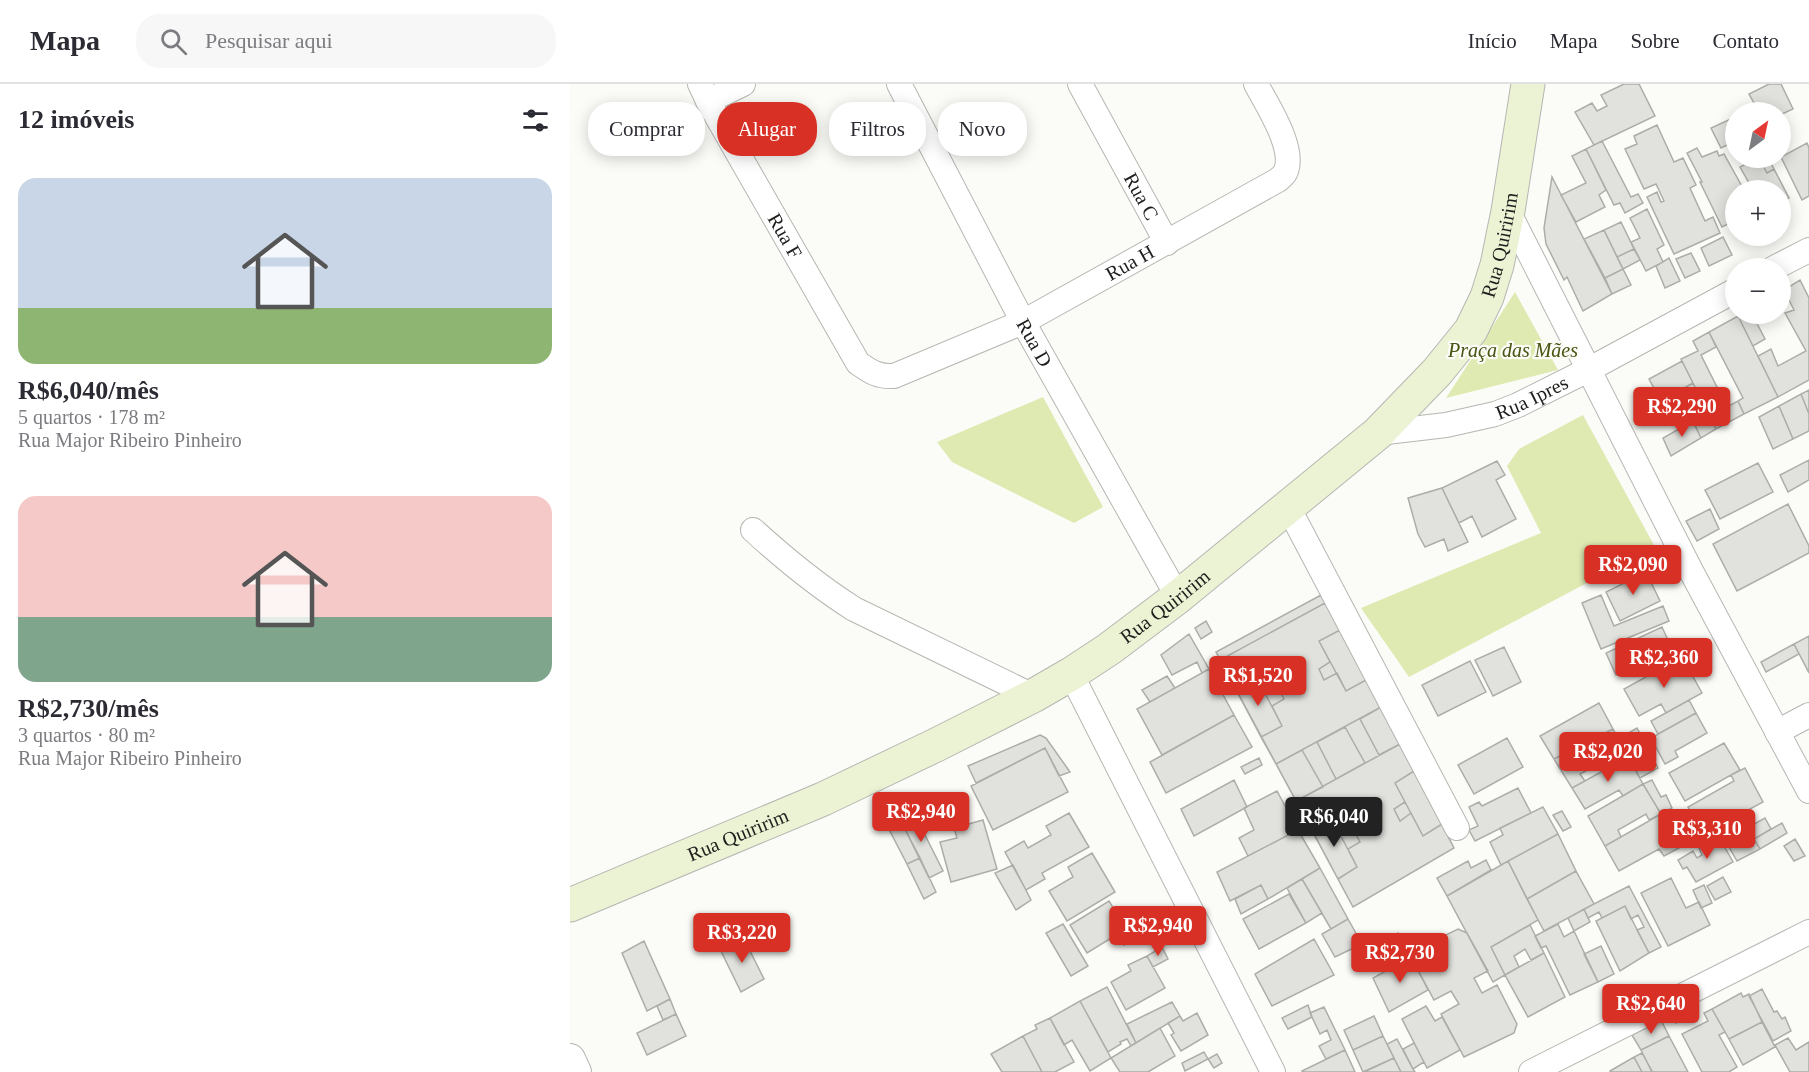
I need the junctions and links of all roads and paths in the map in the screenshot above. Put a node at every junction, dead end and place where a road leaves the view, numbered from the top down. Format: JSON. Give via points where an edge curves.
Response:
{"nodes":[{"id":1,"x":743,"y":84,"type":"edge"},
{"id":2,"x":899,"y":84,"type":"edge"},
{"id":3,"x":1080,"y":84,"type":"edge"},
{"id":4,"x":1256,"y":84,"type":"edge"},
{"id":5,"x":1528,"y":84,"type":"edge"},
{"id":6,"x":704,"y":93,"type":"edge"},
{"id":7,"x":1508,"y":211,"type":"junction"},
{"id":8,"x":1167,"y":243,"type":"junction"},
{"id":9,"x":1809,"y":250,"type":"edge"},
{"id":10,"x":1791,"y":259,"type":"edge"},
{"id":11,"x":1725,"y":296,"type":"edge"},
{"id":12,"x":1023,"y":322,"type":"junction"},
{"id":13,"x":1588,"y":370,"type":"junction"},
{"id":14,"x":882,"y":377,"type":"joint"},
{"id":15,"x":1378,"y":433,"type":"junction"},
{"id":16,"x":1288,"y":507,"type":"junction"},
{"id":17,"x":753,"y":530,"type":"dead end"},
{"id":18,"x":1178,"y":597,"type":"junction"},
{"id":19,"x":1071,"y":674,"type":"junction"},
{"id":20,"x":1033,"y":696,"type":"junction"},
{"id":21,"x":1809,"y":715,"type":"edge"},
{"id":22,"x":1778,"y":732,"type":"junction"},
{"id":23,"x":1809,"y":791,"type":"edge"},
{"id":24,"x":1457,"y":828,"type":"dead end"},
{"id":25,"x":570,"y":905,"type":"edge"},
{"id":26,"x":1809,"y":932,"type":"edge"},
{"id":27,"x":570,"y":1059,"type":"edge"},
{"id":28,"x":576,"y":1072,"type":"edge"},
{"id":29,"x":1273,"y":1072,"type":"edge"},
{"id":30,"x":1531,"y":1072,"type":"edge"}],
"edges":[{"from":1,"to":6,"type":"street"},
{"from":2,"to":12,"type":"street","name":"Rua D"},
{"from":3,"to":8,"type":"street","name":"Rua C"},
{"from":4,"to":8,"type":"street","name":"Rua H","via":[[1284,138],[1285,172],[1278,180]]},
{"from":5,"to":7,"type":"main road","name":"Rua Quiririm"},
{"from":6,"to":14,"type":"street","name":"Rua F","via":[[858,363]]},
{"from":7,"to":13,"type":"street"},
{"from":7,"to":15,"type":"main road","name":"Rua Quiririm","via":[[1497,265],[1471,330]]},
{"from":8,"to":12,"type":"street","name":"Rua H"},
{"from":9,"to":10,"type":"street"},
{"from":11,"to":13,"type":"street","name":"Rua Ipres"},
{"from":12,"to":14,"type":"street","name":"Rua H","via":[[894,376]]},
{"from":12,"to":18,"type":"street","name":"Rua D"},
{"from":13,"to":15,"type":"street","name":"Rua Ipres","via":[[1495,414],[1446,425]]},
{"from":13,"to":22,"type":"street"},
{"from":15,"to":16,"type":"main road","name":"Rua Quiririm"},
{"from":16,"to":18,"type":"main road","name":"Rua Quiririm"},
{"from":16,"to":24,"type":"street"},
{"from":17,"to":20,"type":"street","via":[[794,568],[854,609]]},
{"from":18,"to":19,"type":"main road","name":"Rua Quiririm"},
{"from":19,"to":20,"type":"main road","name":"Rua Quiririm"},
{"from":19,"to":29,"type":"street"},
{"from":20,"to":25,"type":"main road","name":"Rua Quiririm","via":[[823,799]]},
{"from":21,"to":22,"type":"street"},
{"from":22,"to":23,"type":"street"},
{"from":26,"to":30,"type":"street"},
{"from":27,"to":28,"type":"street"}]}
